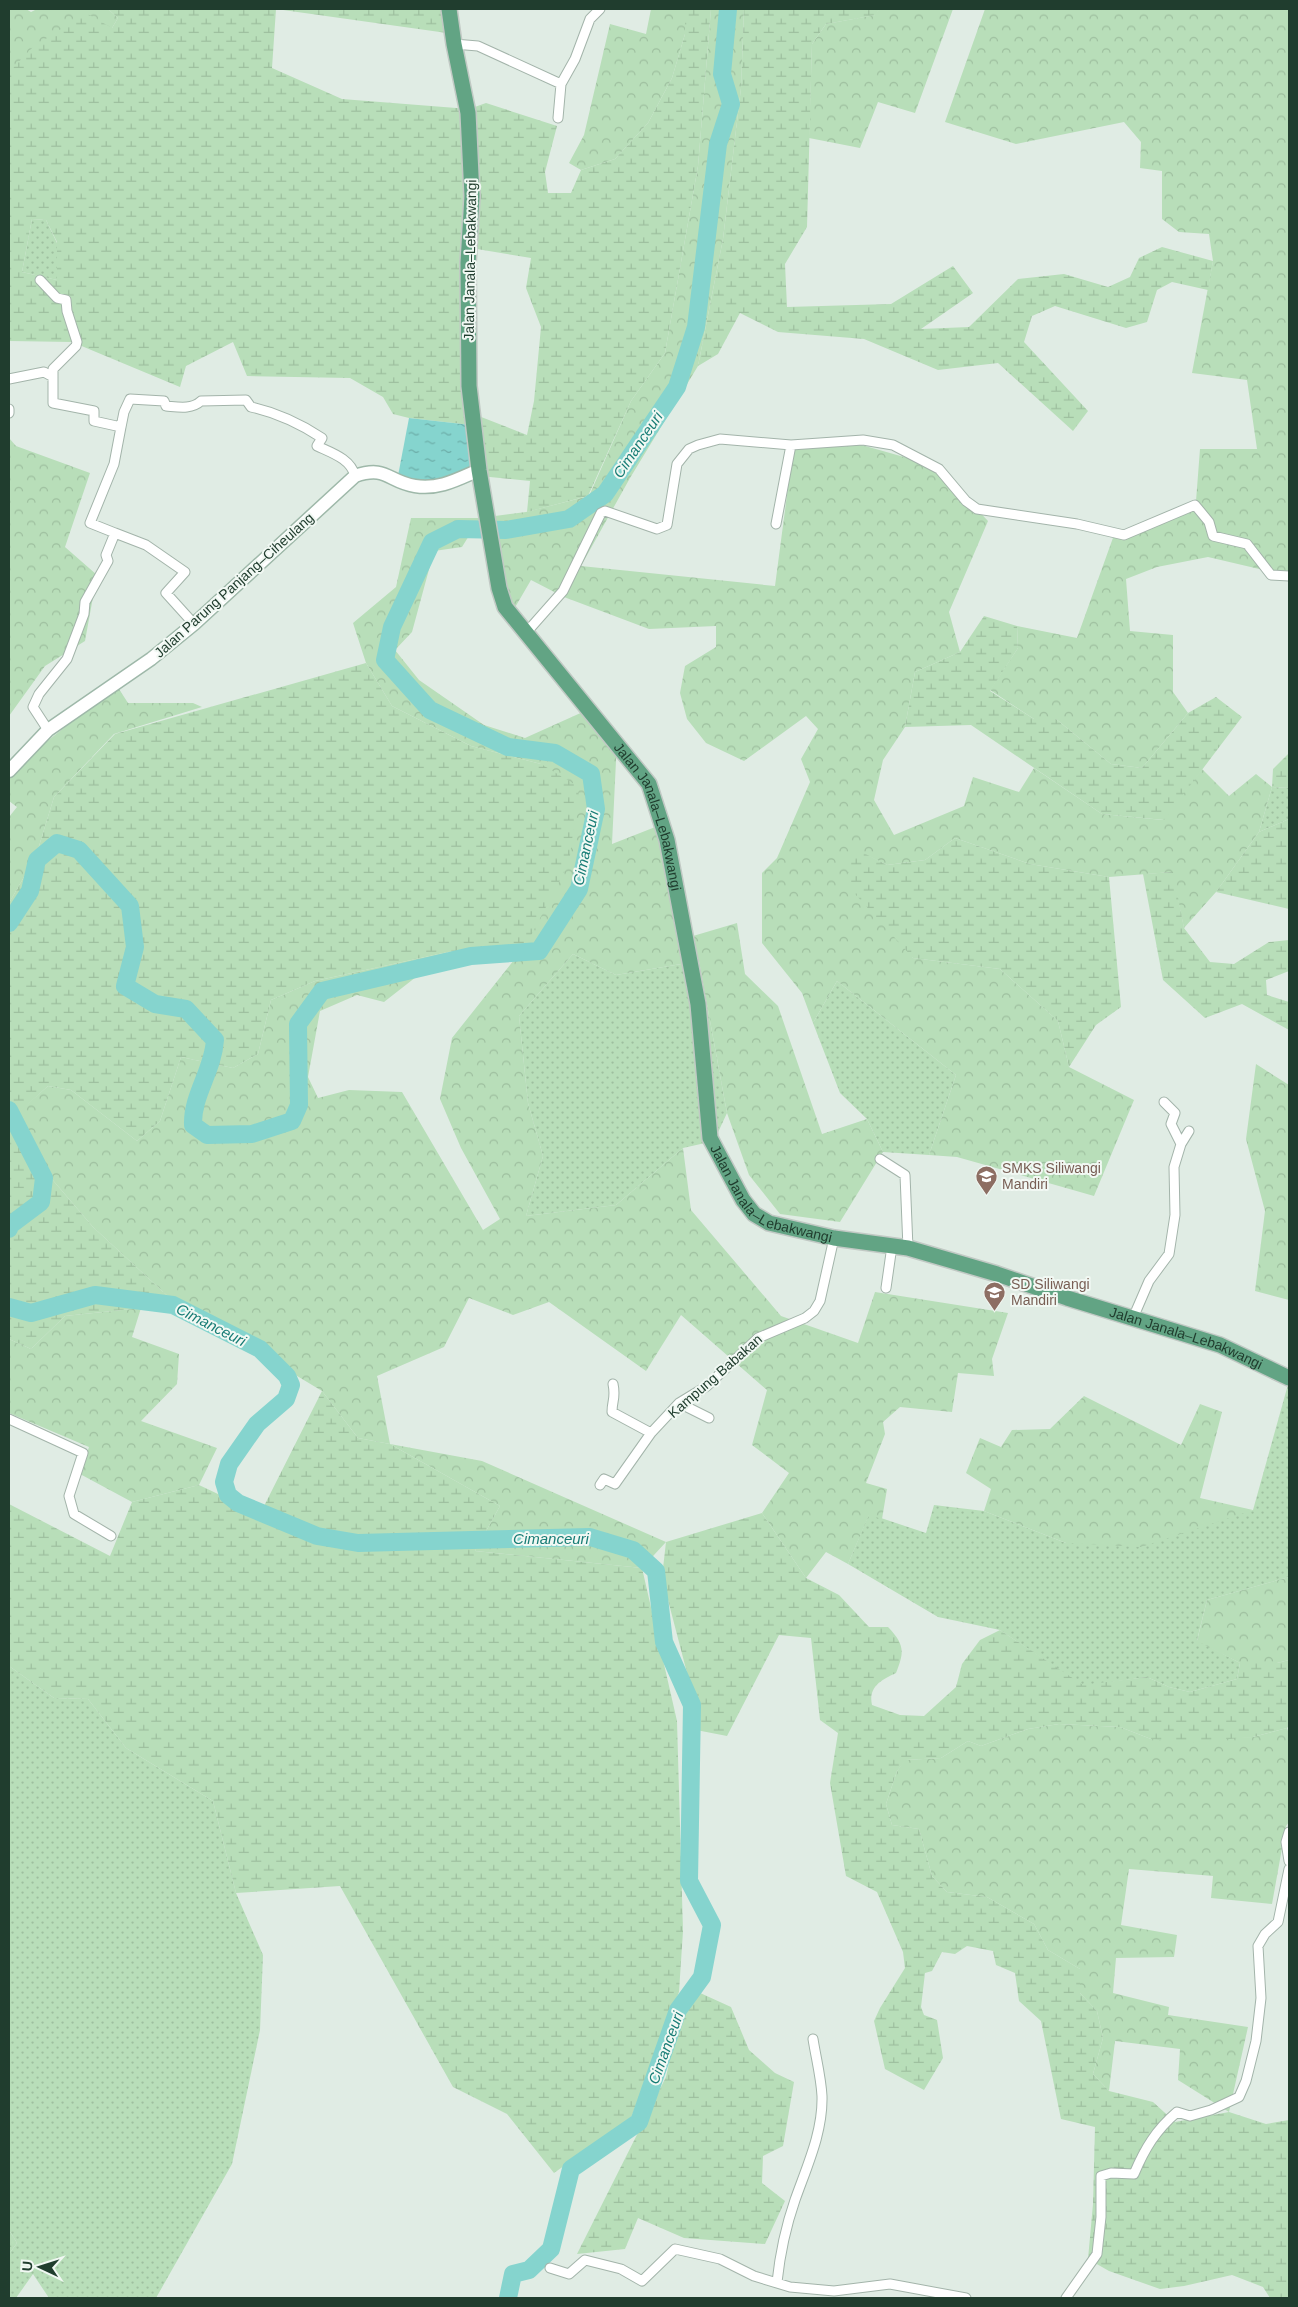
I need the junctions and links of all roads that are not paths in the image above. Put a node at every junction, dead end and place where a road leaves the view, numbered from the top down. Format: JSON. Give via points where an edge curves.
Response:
{"nodes":[{"id":1,"x":450,"y":9,"type":"edge"},
{"id":2,"x":600,"y":9,"type":"edge"},
{"id":3,"x":454,"y":44,"type":"junction"},
{"id":4,"x":561,"y":84,"type":"junction"},
{"id":5,"x":558,"y":118,"type":"dead end"},
{"id":6,"x":40,"y":280,"type":"dead end"},
{"id":7,"x":53,"y":377,"type":"junction"},
{"id":8,"x":9,"y":379,"type":"edge"},
{"id":9,"x":9,"y":409,"type":"edge"},
{"id":10,"x":9,"y":413,"type":"edge"},
{"id":11,"x":121,"y":427,"type":"junction"},
{"id":12,"x":790,"y":445,"type":"junction"},
{"id":13,"x":479,"y":470,"type":"junction"},
{"id":14,"x":355,"y":476,"type":"junction"},
{"id":15,"x":776,"y":524,"type":"dead end"},
{"id":16,"x":116,"y":533,"type":"junction"},
{"id":17,"x":1289,"y":576,"type":"edge"},
{"id":18,"x":194,"y":624,"type":"junction"},
{"id":19,"x":526,"y":634,"type":"junction"},
{"id":20,"x":48,"y":730,"type":"junction"},
{"id":21,"x":9,"y":771,"type":"edge"},
{"id":22,"x":1164,"y":1102,"type":"dead end"},
{"id":23,"x":1189,"y":1131,"type":"dead end"},
{"id":24,"x":1180,"y":1144,"type":"junction"},
{"id":25,"x":880,"y":1159,"type":"dead end"},
{"id":26,"x":834,"y":1238,"type":"junction"},
{"id":27,"x":892,"y":1246,"type":"junction"},
{"id":28,"x":908,"y":1248,"type":"junction"},
{"id":29,"x":886,"y":1288,"type":"dead end"},
{"id":30,"x":1133,"y":1318,"type":"junction"},
{"id":31,"x":1289,"y":1378,"type":"edge"},
{"id":32,"x":613,"y":1384,"type":"dead end"},
{"id":33,"x":679,"y":1403,"type":"junction"},
{"id":34,"x":709,"y":1418,"type":"dead end"},
{"id":35,"x":9,"y":1419,"type":"edge"},
{"id":36,"x":651,"y":1433,"type":"junction"},
{"id":37,"x":600,"y":1485,"type":"dead end"},
{"id":38,"x":111,"y":1536,"type":"dead end"},
{"id":39,"x":1289,"y":1832,"type":"edge"},
{"id":40,"x":1289,"y":1861,"type":"edge"},
{"id":41,"x":1289,"y":1869,"type":"edge"},
{"id":42,"x":813,"y":2039,"type":"dead end"},
{"id":43,"x":550,"y":2268,"type":"dead end"},
{"id":44,"x":777,"y":2282,"type":"junction"},
{"id":45,"x":966,"y":2298,"type":"edge"},
{"id":46,"x":1066,"y":2298,"type":"edge"}],
"edges":[{"from":1,"to":3,"type":"main road","name":"Jalan Janala–Lebakwangi"},
{"from":2,"to":4,"type":"street","via":[[590,19],[575,59]]},
{"from":3,"to":4,"type":"street","via":[[478,46]]},
{"from":3,"to":13,"type":"main road","name":"Jalan Janala–Lebakwangi","via":[[468,113],[472,196],[468,263],[468,386]]},
{"from":4,"to":5,"type":"street"},
{"from":6,"to":7,"type":"street","via":[[58,298],[66,300],[77,342],[53,369]]},
{"from":7,"to":8,"type":"street","via":[[44,372]]},
{"from":7,"to":11,"type":"street","via":[[53,403],[94,410],[94,421]]},
{"from":9,"to":10,"type":"street"},
{"from":11,"to":14,"type":"street","via":[[130,399],[164,401],[166,406],[185,408],[195,407],[201,401],[246,400],[251,407],[301,424],[322,438],[317,446],[341,458],[353,468]]},
{"from":11,"to":16,"type":"street","via":[[114,464],[90,523]]},
{"from":12,"to":15,"type":"street"},
{"from":12,"to":17,"type":"street","via":[[863,440],[894,445],[939,469],[977,509],[1078,524],[1124,535],[1195,505],[1209,522],[1213,536],[1247,544],[1271,575]]},
{"from":12,"to":19,"type":"street","via":[[720,439],[689,449],[678,464],[667,525],[657,529],[605,511],[600,513],[563,591]]},
{"from":13,"to":14,"type":"street","via":[[444,485],[414,486],[382,472]]},
{"from":13,"to":19,"type":"main road","name":"Jalan Janala–Lebakwangi","via":[[499,588],[505,607]]},
{"from":14,"to":18,"type":"street","name":"Jalan Parung Panjang–Ciheulang"},
{"from":16,"to":18,"type":"street","via":[[146,545],[185,572],[166,592]]},
{"from":16,"to":20,"type":"street","via":[[106,555],[108,561],[85,602],[67,658],[33,707]]},
{"from":18,"to":20,"type":"street","name":"Jalan Parung Panjang–Ciheulang","via":[[151,659]]},
{"from":19,"to":26,"type":"main road","name":"Jalan Janala–Lebakwangi","via":[[634,764],[649,784],[658,807],[698,1004],[710,1138],[742,1200],[754,1214],[769,1223]]},
{"from":20,"to":21,"type":"street","name":"Jalan Parung Panjang–Ciheulang"},
{"from":22,"to":24,"type":"street","via":[[1175,1113],[1171,1124]]},
{"from":23,"to":24,"type":"street"},
{"from":24,"to":30,"type":"street","via":[[1174,1167],[1174,1215],[1169,1254],[1149,1281]]},
{"from":25,"to":28,"type":"street","via":[[905,1175]]},
{"from":26,"to":27,"type":"main road","name":"Jalan Janala–Lebakwangi"},
{"from":26,"to":33,"type":"street","name":"Kampung Babakan","via":[[820,1300],[814,1311],[805,1318],[766,1332],[707,1386]]},
{"from":27,"to":28,"type":"main road","name":"Jalan Janala–Lebakwangi"},
{"from":27,"to":29,"type":"street"},
{"from":28,"to":30,"type":"main road","name":"Jalan Janala–Lebakwangi"},
{"from":30,"to":31,"type":"main road","name":"Jalan Janala–Lebakwangi","via":[[1220,1345]]},
{"from":32,"to":36,"type":"street","via":[[616,1397],[612,1412]]},
{"from":33,"to":34,"type":"street"},
{"from":33,"to":36,"type":"street","name":"Kampung Babakan"},
{"from":35,"to":38,"type":"street","via":[[83,1453],[69,1496],[74,1514]]},
{"from":36,"to":37,"type":"street","name":"Kampung Babakan","via":[[615,1484],[604,1479]]},
{"from":39,"to":40,"type":"street","via":[[1286,1842]]},
{"from":41,"to":46,"type":"street","via":[[1278,1922],[1258,1946],[1261,1998],[1256,2041],[1246,2081],[1238,2098],[1190,2116],[1177,2112],[1158,2129],[1145,2148],[1134,2174],[1101,2176],[1097,2254]]},
{"from":42,"to":44,"type":"street","via":[[822,2096],[820,2119],[812,2157],[794,2201],[780,2254]]},
{"from":43,"to":44,"type":"street","via":[[569,2274],[585,2260],[621,2269],[642,2281],[675,2249],[720,2259],[754,2276]]},
{"from":44,"to":45,"type":"street","via":[[834,2291],[890,2284]]}]}
